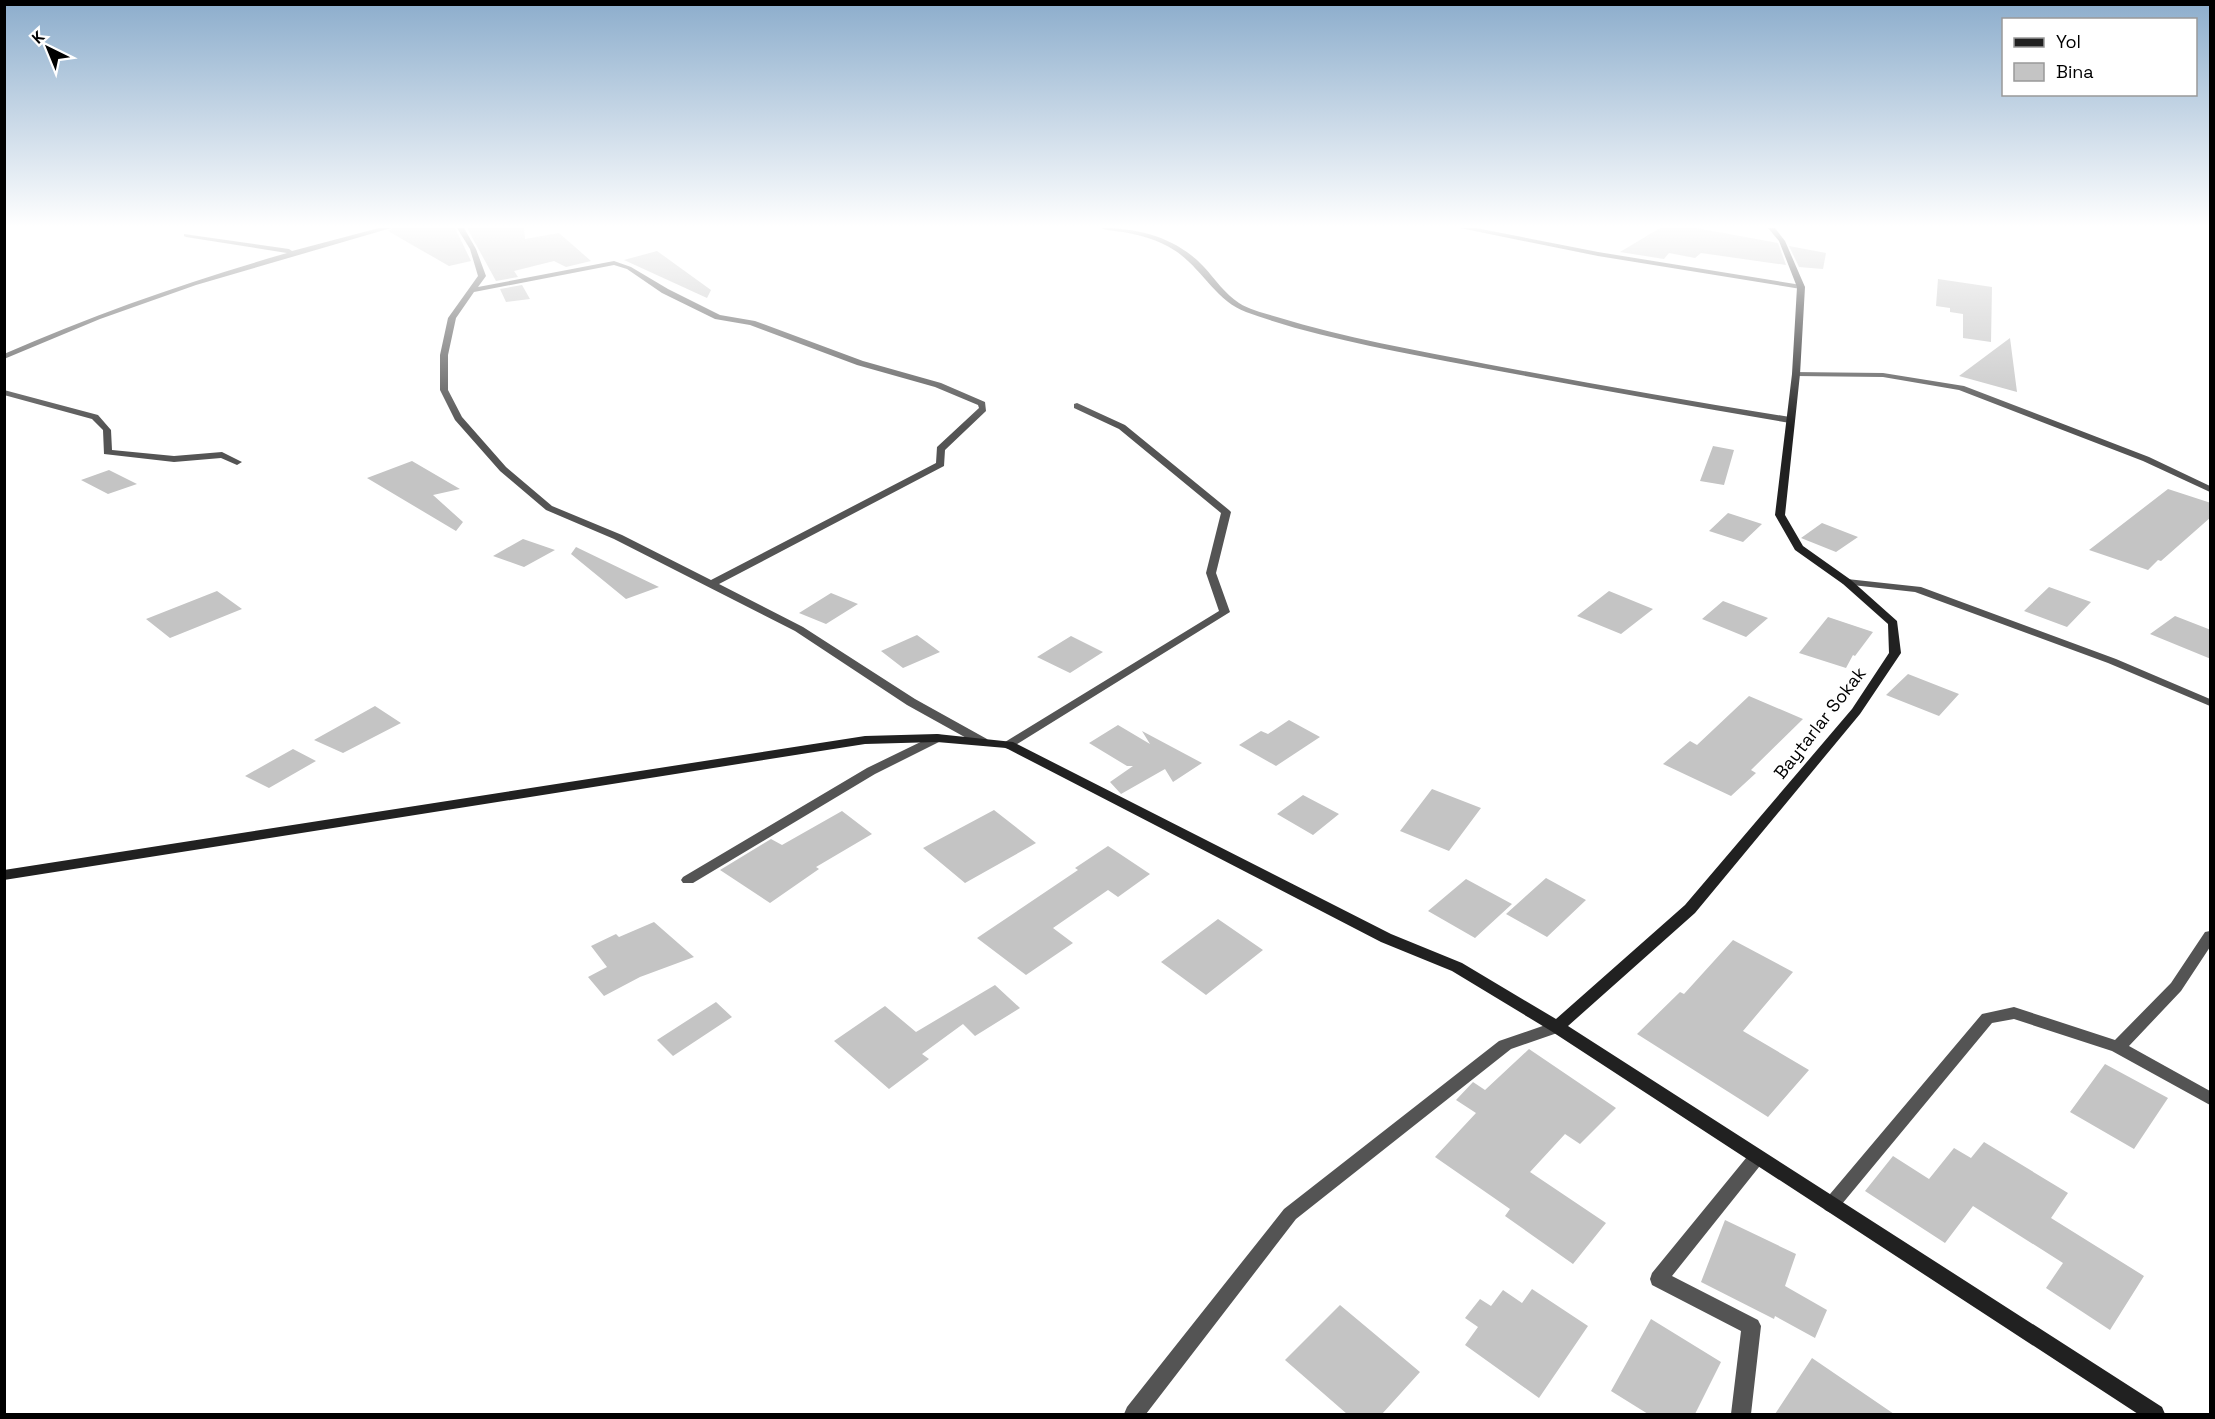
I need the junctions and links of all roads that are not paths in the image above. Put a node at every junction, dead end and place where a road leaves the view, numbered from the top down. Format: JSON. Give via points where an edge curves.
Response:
{"nodes":[{"id":1,"x":157,"y":294,"type":"edge"},
{"id":2,"x":469,"y":294,"type":"edge"},
{"id":3,"x":672,"y":294,"type":"edge"},
{"id":4,"x":1222,"y":294,"type":"edge"},
{"id":5,"x":1801,"y":294,"type":"edge"},
{"id":6,"x":4,"y":357,"type":"edge"},
{"id":7,"x":1796,"y":375,"type":"junction"},
{"id":8,"x":4,"y":392,"type":"edge"},
{"id":9,"x":1077,"y":406,"type":"dead end"},
{"id":10,"x":1790,"y":420,"type":"junction"},
{"id":11,"x":237,"y":462,"type":"dead end"},
{"id":12,"x":2211,"y":489,"type":"edge"},
{"id":13,"x":1847,"y":582,"type":"junction"},
{"id":14,"x":712,"y":584,"type":"junction"},
{"id":15,"x":2211,"y":703,"type":"edge"},
{"id":16,"x":937,"y":738,"type":"junction"},
{"id":17,"x":983,"y":742,"type":"junction"},
{"id":18,"x":1009,"y":745,"type":"junction"},
{"id":19,"x":4,"y":874,"type":"edge"},
{"id":20,"x":688,"y":880,"type":"dead end"},
{"id":21,"x":2211,"y":936,"type":"edge"},
{"id":22,"x":1557,"y":1027,"type":"junction"},
{"id":23,"x":2118,"y":1047,"type":"junction"},
{"id":24,"x":2211,"y":1099,"type":"edge"},
{"id":25,"x":1757,"y":1157,"type":"junction"},
{"id":26,"x":1831,"y":1205,"type":"junction"},
{"id":27,"x":1134,"y":1414,"type":"edge"},
{"id":28,"x":1742,"y":1414,"type":"edge"},
{"id":29,"x":2155,"y":1414,"type":"edge"}],
"edges":[{"from":1,"to":6,"type":"street"},
{"from":2,"to":14,"type":"street","via":[[452,318],[444,355],[444,390],[458,418],[503,469],[549,508]]},
{"from":3,"to":14,"type":"street","via":[[718,317],[752,323],[860,363],[938,385],[982,404],[983,410],[940,449],[941,464]]},
{"from":4,"to":10,"type":"street","via":[[1246,310],[1419,353],[1600,389]]},
{"from":5,"to":7,"type":"street","name":"Baytarlar Sokak"},
{"from":7,"to":10,"type":"street","name":"Baytarlar Sokak"},
{"from":7,"to":12,"type":"street","via":[[1883,375],[1961,388],[2146,459]]},
{"from":8,"to":11,"type":"street","via":[[95,417],[107,430],[106,452],[174,459],[222,455]]},
{"from":9,"to":18,"type":"street","via":[[1122,427],[1226,512],[1211,573],[1225,612]]},
{"from":10,"to":13,"type":"street","name":"Baytarlar Sokak","via":[[1780,515],[1799,548]]},
{"from":13,"to":15,"type":"street","via":[[1917,589],[2112,661]]},
{"from":13,"to":22,"type":"street","name":"Baytarlar Sokak","via":[[1893,623],[1894,653],[1888,663],[1856,711],[1690,909]]},
{"from":14,"to":17,"type":"street","via":[[799,628],[911,702]]},
{"from":16,"to":17,"type":"street"},
{"from":16,"to":19,"type":"street","via":[[865,740]]},
{"from":16,"to":20,"type":"street","via":[[871,771]]},
{"from":17,"to":18,"type":"street"},
{"from":18,"to":22,"type":"street","via":[[1386,938],[1457,967]]},
{"from":21,"to":23,"type":"street","via":[[2176,987]]},
{"from":22,"to":25,"type":"street"},
{"from":22,"to":27,"type":"street","via":[[1505,1045],[1290,1214]]},
{"from":23,"to":24,"type":"street"},
{"from":23,"to":26,"type":"street","via":[[2014,1013],[1987,1018]]},
{"from":25,"to":26,"type":"street"},
{"from":25,"to":28,"type":"street","via":[[1659,1279],[1751,1326]]},
{"from":26,"to":29,"type":"street"}]}
